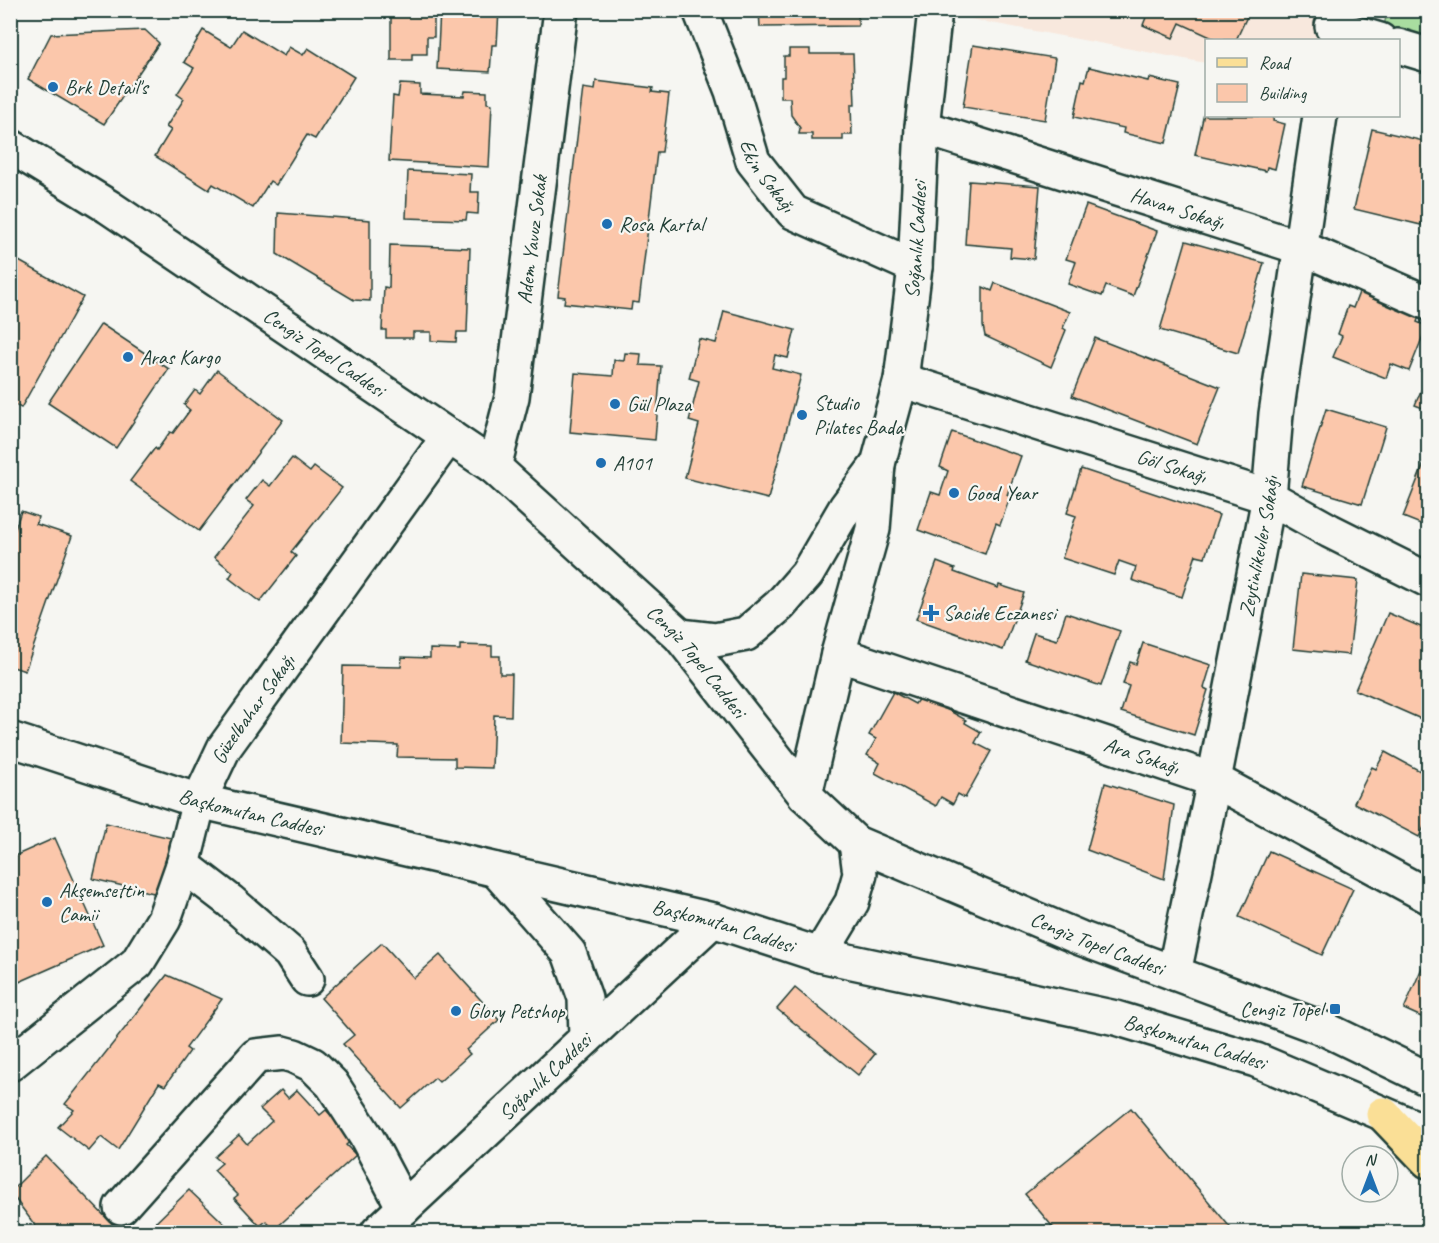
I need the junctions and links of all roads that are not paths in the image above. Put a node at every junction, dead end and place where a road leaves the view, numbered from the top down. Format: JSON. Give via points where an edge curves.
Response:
{"nodes":[{"id":1,"x":561,"y":10,"type":"edge"},
{"id":2,"x":700,"y":10,"type":"edge"},
{"id":3,"x":935,"y":10,"type":"edge"},
{"id":4,"x":1332,"y":26,"type":"edge"},
{"id":5,"x":1377,"y":39,"type":"edge"},
{"id":6,"x":1400,"y":47,"type":"edge"},
{"id":7,"x":1428,"y":55,"type":"edge"},
{"id":8,"x":1320,"y":117,"type":"edge"},
{"id":9,"x":922,"y":127,"type":"junction"},
{"id":10,"x":10,"y":146,"type":"edge"},
{"id":11,"x":1302,"y":248,"type":"junction"},
{"id":12,"x":915,"y":267,"type":"junction"},
{"id":13,"x":1428,"y":303,"type":"edge"},
{"id":14,"x":901,"y":380,"type":"junction"},
{"id":15,"x":449,"y":436,"type":"junction"},
{"id":16,"x":878,"y":464,"type":"junction"},
{"id":17,"x":494,"y":467,"type":"junction"},
{"id":18,"x":1269,"y":497,"type":"junction"},
{"id":19,"x":1428,"y":580,"type":"edge"},
{"id":20,"x":680,"y":636,"type":"junction"},
{"id":21,"x":838,"y":654,"type":"junction"},
{"id":22,"x":10,"y":740,"type":"edge"},
{"id":23,"x":1214,"y":780,"type":"junction"},
{"id":24,"x":805,"y":795,"type":"junction"},
{"id":25,"x":199,"y":801,"type":"junction"},
{"id":26,"x":856,"y":843,"type":"junction"},
{"id":27,"x":183,"y":866,"type":"junction"},
{"id":28,"x":496,"y":870,"type":"junction"},
{"id":29,"x":1428,"y":896,"type":"edge"},
{"id":30,"x":712,"y":920,"type":"junction"},
{"id":31,"x":820,"y":956,"type":"junction"},
{"id":32,"x":1174,"y":973,"type":"junction"},
{"id":33,"x":308,"y":979,"type":"dead end"},
{"id":34,"x":586,"y":1038,"type":"junction"},
{"id":35,"x":10,"y":1064,"type":"edge"},
{"id":36,"x":1428,"y":1079,"type":"edge"},
{"id":37,"x":1383,"y":1114,"type":"junction"},
{"id":38,"x":1428,"y":1135,"type":"edge"},
{"id":39,"x":1428,"y":1161,"type":"edge"},
{"id":40,"x":121,"y":1207,"type":"dead end"},
{"id":41,"x":404,"y":1208,"type":"junction"},
{"id":42,"x":378,"y":1233,"type":"edge"}],
"edges":[{"from":1,"to":17,"type":"street","name":"Adem Yavuz Sokak","via":[[512,397]]},
{"from":2,"to":12,"type":"street","name":"Ekin Sokağı","via":[[732,91],[753,161],[793,212]]},
{"from":3,"to":9,"type":"street","name":"Soğanlık Caddesi"},
{"from":4,"to":5,"type":"street"},
{"from":6,"to":7,"type":"street"},
{"from":8,"to":11,"type":"street","name":"Zeytinlikevler Sokağı"},
{"from":9,"to":11,"type":"street","name":"Havan Sokağı"},
{"from":9,"to":12,"type":"street","name":"Soğanlık Caddesi"},
{"from":10,"to":15,"type":"street","name":"Cengiz Topel Caddesi","via":[[109,207]]},
{"from":11,"to":13,"type":"street","name":"Havan Sokağı"},
{"from":11,"to":18,"type":"street","name":"Zeytinlikevler Sokağı","via":[[1276,414]]},
{"from":12,"to":14,"type":"street","name":"Soğanlık Caddesi"},
{"from":14,"to":16,"type":"street","name":"Soğanlık Caddesi"},
{"from":14,"to":18,"type":"street","name":"Göl Sokağı"},
{"from":15,"to":17,"type":"street","name":"Cengiz Topel Caddesi"},
{"from":15,"to":25,"type":"street","name":"Güzelbahar Sokağı","via":[[224,747]]},
{"from":16,"to":20,"type":"street","name":"Soğanlık Caddesi","via":[[846,507],[807,574],[780,605],[746,634],[715,640]]},
{"from":16,"to":21,"type":"street","name":"Soğanlık Caddesi","via":[[873,529]]},
{"from":17,"to":20,"type":"street","name":"Cengiz Topel Caddesi"},
{"from":18,"to":19,"type":"street","name":"Göl Sokağı"},
{"from":18,"to":23,"type":"street","name":"Zeytinlikevler Sokağı"},
{"from":20,"to":24,"type":"street","name":"Cengiz Topel Caddesi"},
{"from":21,"to":23,"type":"street","name":"Ara Sokağı"},
{"from":21,"to":24,"type":"street","name":"Soğanlık Caddesi"},
{"from":22,"to":25,"type":"street","name":"Başkomutan Caddesi"},
{"from":23,"to":29,"type":"street","name":"Ara Sokağı"},
{"from":23,"to":32,"type":"street","name":"Zeytinlikevler Sokağı"},
{"from":24,"to":26,"type":"street","name":"Cengiz Topel Caddesi"},
{"from":25,"to":27,"type":"street","name":"Güzelbahar Sokağı"},
{"from":25,"to":28,"type":"street","name":"Başkomutan Caddesi"},
{"from":26,"to":31,"type":"street","via":[[860,874],[852,902]]},
{"from":26,"to":32,"type":"street","name":"Cengiz Topel Caddesi","via":[[1080,938]]},
{"from":27,"to":33,"type":"street","via":[[290,953]]},
{"from":27,"to":35,"type":"street","name":"Güzelbahar Sokağı","via":[[164,919],[137,963]]},
{"from":28,"to":30,"type":"street","name":"Başkomutan Caddesi"},
{"from":28,"to":34,"type":"street","via":[[569,953],[585,998]]},
{"from":30,"to":31,"type":"street","name":"Başkomutan Caddesi"},
{"from":30,"to":34,"type":"street","name":"Soğanlık Caddesi"},
{"from":31,"to":37,"type":"street","name":"Başkomutan Caddesi","via":[[1116,1018],[1256,1060]]},
{"from":32,"to":36,"type":"street","name":"Cengiz Topel Caddesi","via":[[1327,1030]]},
{"from":34,"to":41,"type":"street","name":"Soğanlık Caddesi"},
{"from":37,"to":38,"type":"street","name":"Başkomutan Caddesi"},
{"from":37,"to":39,"type":"main road"},
{"from":40,"to":41,"type":"street","via":[[256,1056],[283,1053],[313,1065],[332,1084],[367,1138]]},
{"from":41,"to":42,"type":"street","name":"Soğanlık Caddesi"}]}
